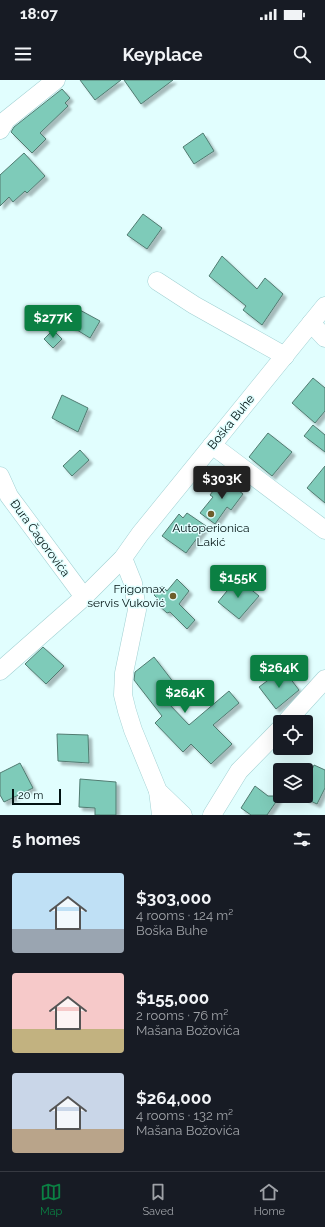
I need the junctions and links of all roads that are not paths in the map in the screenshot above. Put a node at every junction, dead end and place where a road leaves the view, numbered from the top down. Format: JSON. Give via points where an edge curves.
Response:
{"nodes":[{"id":1,"x":56,"y":80,"type":"edge"},
{"id":2,"x":0,"y":130,"type":"edge"},
{"id":3,"x":157,"y":281,"type":"dead end"},
{"id":4,"x":325,"y":306,"type":"edge"},
{"id":5,"x":311,"y":323,"type":"junction"},
{"id":6,"x":325,"y":338,"type":"edge"},
{"id":7,"x":285,"y":356,"type":"junction"},
{"id":8,"x":212,"y":445,"type":"junction"},
{"id":9,"x":0,"y":476,"type":"edge"},
{"id":10,"x":325,"y":530,"type":"edge"},
{"id":11,"x":123,"y":558,"type":"junction"},
{"id":12,"x":84,"y":597,"type":"junction"},
{"id":13,"x":0,"y":671,"type":"edge"},
{"id":14,"x":325,"y":679,"type":"edge"},
{"id":15,"x":292,"y":715,"type":"edge"},
{"id":16,"x":273,"y":736,"type":"edge"},
{"id":17,"x":158,"y":791,"type":"junction"},
{"id":18,"x":161,"y":815,"type":"edge"},
{"id":19,"x":183,"y":815,"type":"edge"},
{"id":20,"x":212,"y":815,"type":"edge"}],
"edges":[{"from":1,"to":2,"type":"street","via":[[6,120]]},
{"from":3,"to":7,"type":"street","via":[[194,305]]},
{"from":4,"to":5,"type":"street","name":"Boška Buhe"},
{"from":5,"to":6,"type":"street"},
{"from":5,"to":7,"type":"street","name":"Boška Buhe"},
{"from":7,"to":8,"type":"street","name":"Boška Buhe"},
{"from":8,"to":10,"type":"street"},
{"from":8,"to":11,"type":"street","name":"Boška Buhe"},
{"from":9,"to":12,"type":"street","name":"Đura Čagorovića","via":[[9,496]]},
{"from":11,"to":12,"type":"street"},
{"from":11,"to":17,"type":"street","via":[[133,583],[137,610],[124,673],[124,695],[132,730]]},
{"from":12,"to":13,"type":"street"},
{"from":14,"to":15,"type":"street"},
{"from":16,"to":20,"type":"street","via":[[239,772]]},
{"from":17,"to":18,"type":"street"},
{"from":17,"to":19,"type":"street"}]}
